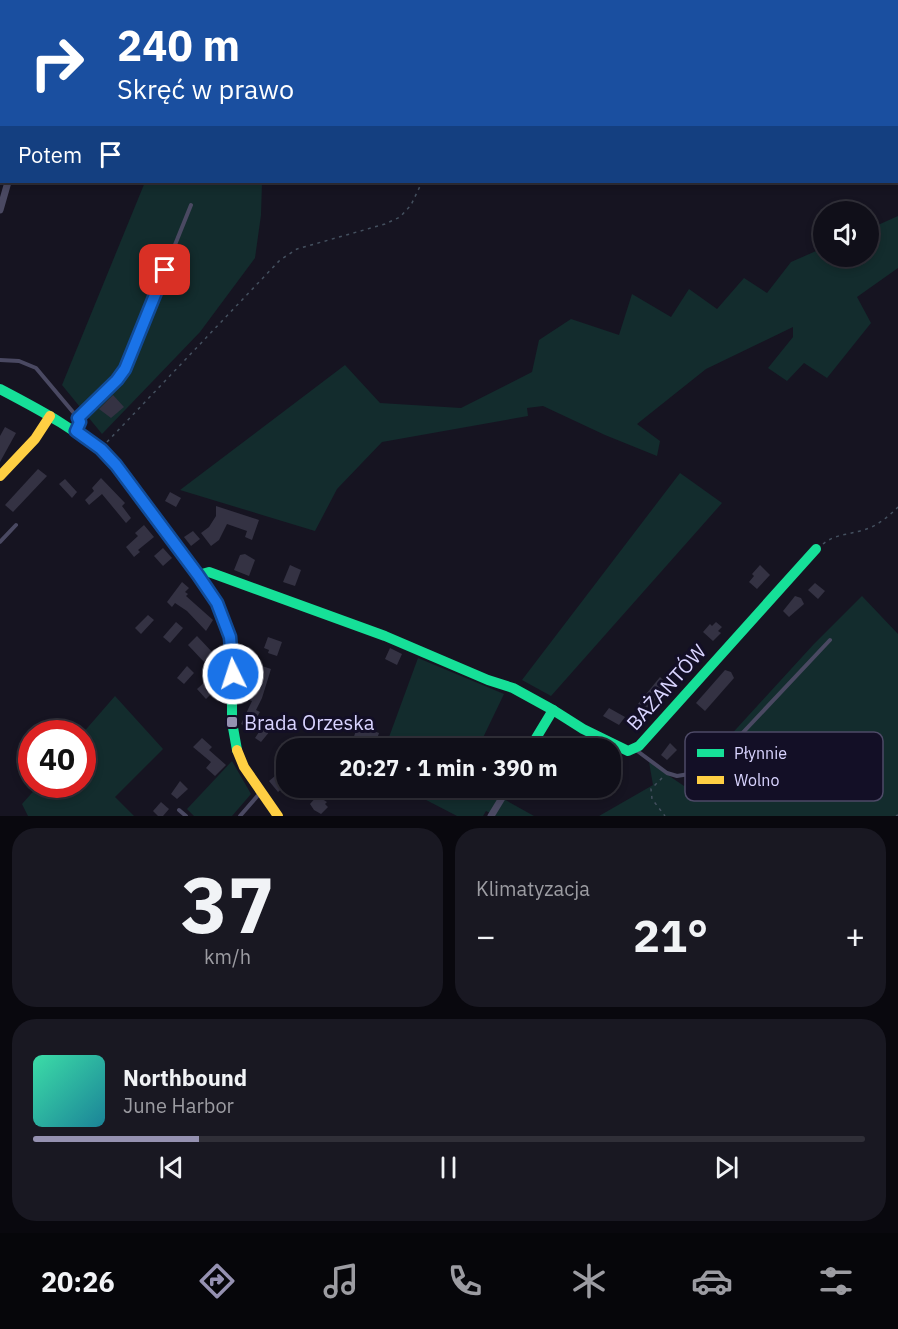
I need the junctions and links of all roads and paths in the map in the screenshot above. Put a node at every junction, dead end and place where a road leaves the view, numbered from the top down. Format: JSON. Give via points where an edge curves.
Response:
{"nodes":[{"id":1,"x":8,"y":183,"type":"edge"},
{"id":2,"x":422,"y":183,"type":"edge"},
{"id":3,"x":191,"y":205,"type":"dead end"},
{"id":4,"x":0,"y":210,"type":"edge"},
{"id":5,"x":0,"y":360,"type":"edge"},
{"id":6,"x":0,"y":389,"type":"edge"},
{"id":7,"x":50,"y":416,"type":"junction"},
{"id":8,"x":78,"y":418,"type":"junction"},
{"id":9,"x":76,"y":431,"type":"junction"},
{"id":10,"x":101,"y":449,"type":"junction"},
{"id":11,"x":0,"y":476,"type":"edge"},
{"id":12,"x":898,"y":507,"type":"edge"},
{"id":13,"x":16,"y":525,"type":"dead end"},
{"id":14,"x":0,"y":542,"type":"edge"},
{"id":15,"x":816,"y":549,"type":"joint"},
{"id":16,"x":198,"y":575,"type":"junction"},
{"id":17,"x":830,"y":640,"type":"dead end"},
{"id":18,"x":553,"y":710,"type":"junction"},
{"id":19,"x":743,"y":732,"type":"edge"},
{"id":20,"x":536,"y":738,"type":"edge"},
{"id":21,"x":633,"y":748,"type":"junction"},
{"id":22,"x":667,"y":773,"type":"junction"},
{"id":23,"x":685,"y":775,"type":"edge"},
{"id":24,"x":260,"y":792,"type":"junction"},
{"id":25,"x":502,"y":798,"type":"edge"},
{"id":26,"x":179,"y":810,"type":"dead end"},
{"id":27,"x":186,"y":816,"type":"edge"},
{"id":28,"x":240,"y":816,"type":"edge"},
{"id":29,"x":278,"y":816,"type":"edge"},
{"id":30,"x":491,"y":816,"type":"edge"},
{"id":31,"x":665,"y":816,"type":"edge"}],
"edges":[{"from":1,"to":4,"type":"street"},
{"from":2,"to":10,"type":"path","via":[[411,206],[400,217],[297,249],[280,260]]},
{"from":3,"to":8,"type":"lane","via":[[125,369]]},
{"from":5,"to":8,"type":"lane","via":[[19,361],[36,368]]},
{"from":6,"to":7,"type":"street"},
{"from":7,"to":9,"type":"street"},
{"from":7,"to":11,"type":"street","via":[[35,439]]},
{"from":8,"to":9,"type":"lane"},
{"from":9,"to":10,"type":"street"},
{"from":10,"to":16,"type":"street"},
{"from":12,"to":15,"type":"path","via":[[865,530],[832,536]]},
{"from":13,"to":14,"type":"lane"},
{"from":15,"to":21,"type":"street","name":"BAŻANTÓW","via":[[639,746]]},
{"from":16,"to":18,"type":"street","name":"BAŻANTÓW","via":[[209,572],[385,636],[513,688]]},
{"from":16,"to":24,"type":"street","via":[[217,603],[230,637],[235,743]]},
{"from":17,"to":19,"type":"lane"},
{"from":18,"to":20,"type":"street"},
{"from":18,"to":21,"type":"street","name":"BAŻANTÓW","via":[[614,745],[628,751]]},
{"from":21,"to":22,"type":"lane"},
{"from":22,"to":23,"type":"lane"},
{"from":22,"to":31,"type":"path","via":[[651,789],[652,799]]},
{"from":24,"to":28,"type":"lane"},
{"from":24,"to":29,"type":"street"},
{"from":25,"to":30,"type":"street"},
{"from":26,"to":27,"type":"lane"}]}
